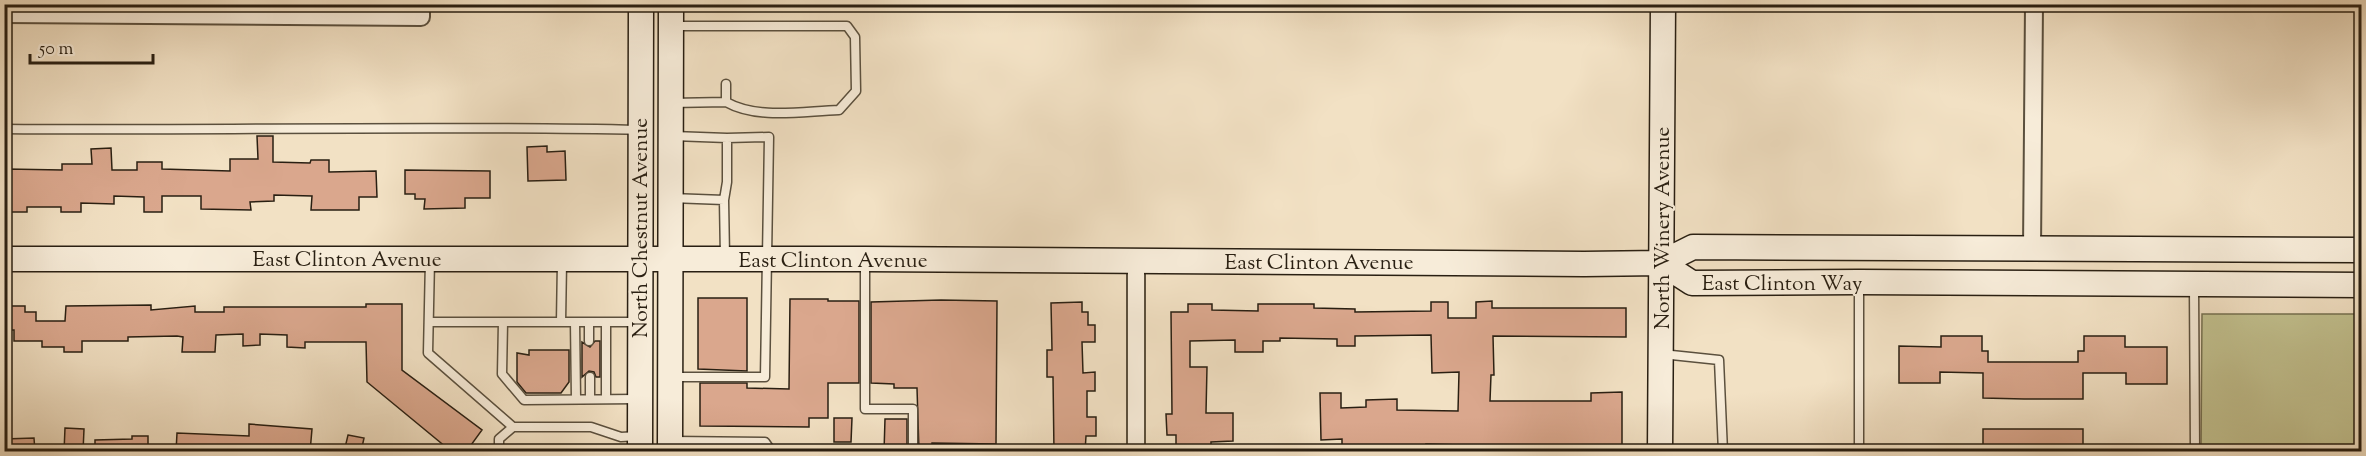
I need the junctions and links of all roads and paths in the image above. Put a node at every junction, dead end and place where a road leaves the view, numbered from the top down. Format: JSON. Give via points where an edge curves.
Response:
{"nodes":[{"id":1,"x":641,"y":4,"type":"edge"},
{"id":2,"x":1663,"y":4,"type":"edge"},
{"id":3,"x":2034,"y":4,"type":"edge"},
{"id":4,"x":421,"y":10,"type":"edge"},
{"id":5,"x":4,"y":14,"type":"edge"},
{"id":6,"x":671,"y":15,"type":"edge"},
{"id":7,"x":726,"y":84,"type":"dead end"},
{"id":8,"x":726,"y":102,"type":"junction"},
{"id":9,"x":671,"y":103,"type":"junction"},
{"id":10,"x":4,"y":129,"type":"edge"},
{"id":11,"x":640,"y":130,"type":"junction"},
{"id":12,"x":671,"y":136,"type":"junction"},
{"id":13,"x":727,"y":138,"type":"junction"},
{"id":14,"x":671,"y":198,"type":"junction"},
{"id":15,"x":724,"y":200,"type":"junction"},
{"id":16,"x":2032,"y":249,"type":"junction"},
{"id":17,"x":2361,"y":250,"type":"edge"},
{"id":18,"x":4,"y":259,"type":"edge"},
{"id":19,"x":430,"y":259,"type":"junction"},
{"id":20,"x":562,"y":259,"type":"junction"},
{"id":21,"x":640,"y":259,"type":"junction"},
{"id":22,"x":671,"y":259,"type":"junction"},
{"id":23,"x":725,"y":259,"type":"junction"},
{"id":24,"x":766,"y":259,"type":"junction"},
{"id":25,"x":865,"y":259,"type":"junction"},
{"id":26,"x":1136,"y":261,"type":"junction"},
{"id":27,"x":1661,"y":263,"type":"junction"},
{"id":28,"x":1858,"y":282,"type":"junction"},
{"id":29,"x":2194,"y":284,"type":"junction"},
{"id":30,"x":2361,"y":285,"type":"edge"},
{"id":31,"x":429,"y":322,"type":"junction"},
{"id":32,"x":503,"y":322,"type":"junction"},
{"id":33,"x":561,"y":322,"type":"junction"},
{"id":34,"x":575,"y":322,"type":"junction"},
{"id":35,"x":589,"y":322,"type":"junction"},
{"id":36,"x":606,"y":322,"type":"junction"},
{"id":37,"x":640,"y":322,"type":"junction"},
{"id":38,"x":589,"y":342,"type":"dead end"},
{"id":39,"x":1661,"y":354,"type":"junction"},
{"id":40,"x":590,"y":377,"type":"dead end"},
{"id":41,"x":670,"y":377,"type":"junction"},
{"id":42,"x":576,"y":399,"type":"junction"},
{"id":43,"x":590,"y":399,"type":"junction"},
{"id":44,"x":606,"y":399,"type":"junction"},
{"id":45,"x":640,"y":399,"type":"junction"},
{"id":46,"x":513,"y":427,"type":"junction"},
{"id":47,"x":640,"y":444,"type":"edge"},
{"id":48,"x":670,"y":446,"type":"edge"},
{"id":49,"x":1723,"y":447,"type":"edge"},
{"id":50,"x":499,"y":452,"type":"edge"},
{"id":51,"x":772,"y":452,"type":"edge"},
{"id":52,"x":913,"y":452,"type":"edge"},
{"id":53,"x":1136,"y":452,"type":"edge"},
{"id":54,"x":1660,"y":452,"type":"edge"},
{"id":55,"x":1859,"y":452,"type":"edge"},
{"id":56,"x":2195,"y":452,"type":"edge"}],
"edges":[{"from":1,"to":11,"type":"main road","name":"North Chestnut Avenue"},
{"from":2,"to":27,"type":"main road","name":"North Winery Avenue"},
{"from":3,"to":16,"type":"street"},
{"from":4,"to":5,"type":"street"},
{"from":6,"to":8,"type":"lane","via":[[847,26],[855,37],[856,91],[839,110],[769,112],[738,109]]},
{"from":6,"to":9,"type":"main road","name":"North Chestnut Avenue"},
{"from":7,"to":8,"type":"lane"},
{"from":8,"to":9,"type":"lane"},
{"from":9,"to":12,"type":"main road","name":"North Chestnut Avenue"},
{"from":10,"to":11,"type":"lane"},
{"from":11,"to":21,"type":"main road","name":"North Chestnut Avenue"},
{"from":12,"to":13,"type":"lane"},
{"from":12,"to":14,"type":"main road","name":"North Chestnut Avenue"},
{"from":13,"to":15,"type":"lane","via":[[728,182]]},
{"from":13,"to":24,"type":"lane","via":[[768,137]]},
{"from":14,"to":15,"type":"lane"},
{"from":14,"to":22,"type":"main road","name":"North Chestnut Avenue"},
{"from":15,"to":23,"type":"lane"},
{"from":16,"to":17,"type":"main road","name":"East Clinton Way"},
{"from":16,"to":27,"type":"main road","name":"East Clinton Way","via":[[1693,247]]},
{"from":18,"to":19,"type":"main road","name":"East Clinton Avenue"},
{"from":19,"to":20,"type":"main road","name":"East Clinton Avenue"},
{"from":19,"to":31,"type":"lane"},
{"from":20,"to":21,"type":"main road","name":"East Clinton Avenue"},
{"from":20,"to":33,"type":"lane"},
{"from":21,"to":22,"type":"main road","name":"East Clinton Avenue"},
{"from":21,"to":37,"type":"main road","name":"North Chestnut Avenue"},
{"from":22,"to":23,"type":"main road","name":"East Clinton Avenue"},
{"from":22,"to":41,"type":"main road","name":"North Chestnut Avenue"},
{"from":23,"to":24,"type":"main road","name":"East Clinton Avenue"},
{"from":24,"to":25,"type":"main road","name":"East Clinton Avenue"},
{"from":24,"to":41,"type":"lane","via":[[765,377]]},
{"from":25,"to":26,"type":"main road","name":"East Clinton Avenue"},
{"from":25,"to":52,"type":"lane","via":[[865,409],[912,409]]},
{"from":26,"to":27,"type":"main road","name":"East Clinton Avenue"},
{"from":26,"to":53,"type":"street"},
{"from":27,"to":28,"type":"main road","name":"East Clinton Way","via":[[1692,283]]},
{"from":27,"to":39,"type":"main road","name":"North Winery Avenue"},
{"from":28,"to":29,"type":"main road","name":"East Clinton Way"},
{"from":28,"to":55,"type":"lane"},
{"from":29,"to":30,"type":"main road","name":"East Clinton Way"},
{"from":29,"to":56,"type":"lane"},
{"from":31,"to":32,"type":"lane"},
{"from":31,"to":46,"type":"lane","via":[[428,354]]},
{"from":32,"to":33,"type":"lane"},
{"from":32,"to":42,"type":"lane","via":[[502,374],[524,400]]},
{"from":33,"to":34,"type":"lane"},
{"from":34,"to":35,"type":"lane"},
{"from":34,"to":42,"type":"lane"},
{"from":35,"to":36,"type":"lane"},
{"from":35,"to":38,"type":"lane"},
{"from":36,"to":37,"type":"lane"},
{"from":36,"to":44,"type":"lane"},
{"from":37,"to":45,"type":"main road","name":"North Chestnut Avenue"},
{"from":39,"to":49,"type":"lane","via":[[1719,360]]},
{"from":39,"to":54,"type":"main road","name":"North Winery Avenue"},
{"from":40,"to":43,"type":"lane"},
{"from":41,"to":48,"type":"main road","name":"North Chestnut Avenue"},
{"from":42,"to":43,"type":"lane"},
{"from":43,"to":44,"type":"lane"},
{"from":44,"to":45,"type":"lane"},
{"from":45,"to":47,"type":"main road","name":"North Chestnut Avenue"},
{"from":46,"to":47,"type":"lane","via":[[591,427]]},
{"from":46,"to":50,"type":"lane","via":[[499,439]]},
{"from":48,"to":51,"type":"lane","via":[[765,442]]}]}
